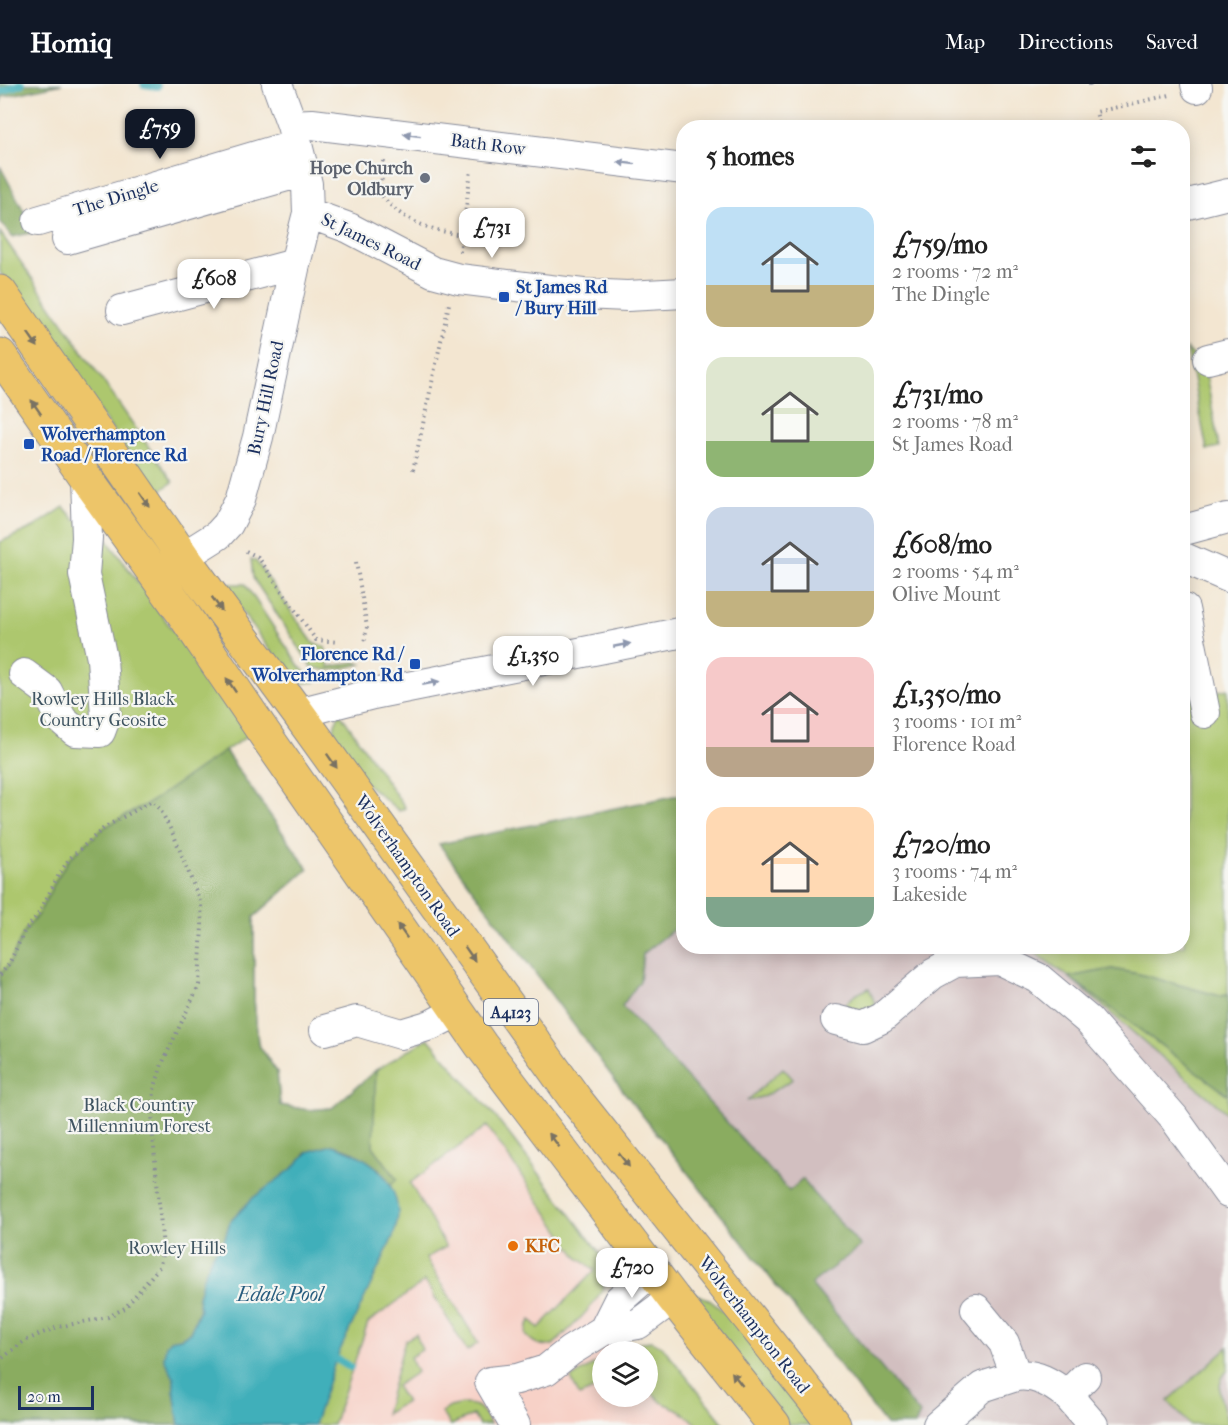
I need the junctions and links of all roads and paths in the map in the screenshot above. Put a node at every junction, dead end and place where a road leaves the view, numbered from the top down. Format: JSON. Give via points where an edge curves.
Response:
{"nodes":[{"id":1,"x":277,"y":84,"type":"edge"},
{"id":2,"x":1197,"y":86,"type":"edge"},
{"id":3,"x":1098,"y":120,"type":"edge"},
{"id":4,"x":474,"y":142,"type":"junction"},
{"id":5,"x":298,"y":147,"type":"junction"},
{"id":6,"x":385,"y":154,"type":"dead end"},
{"id":7,"x":676,"y":168,"type":"edge"},
{"id":8,"x":1228,"y":194,"type":"edge"},
{"id":9,"x":1190,"y":203,"type":"edge"},
{"id":10,"x":308,"y":213,"type":"junction"},
{"id":11,"x":38,"y":221,"type":"dead end"},
{"id":12,"x":67,"y":239,"type":"dead end"},
{"id":13,"x":295,"y":264,"type":"junction"},
{"id":14,"x":0,"y":292,"type":"edge"},
{"id":15,"x":676,"y":293,"type":"edge"},
{"id":16,"x":450,"y":300,"type":"dead end"},
{"id":17,"x":122,"y":310,"type":"dead end"},
{"id":18,"x":0,"y":355,"type":"edge"},
{"id":19,"x":413,"y":470,"type":"dead end"},
{"id":20,"x":85,"y":477,"type":"junction"},
{"id":21,"x":1228,"y":518,"type":"edge"},
{"id":22,"x":1190,"y":528,"type":"edge"},
{"id":23,"x":246,"y":551,"type":"dead end"},
{"id":24,"x":183,"y":556,"type":"junction"},
{"id":25,"x":1190,"y":561,"type":"edge"},
{"id":26,"x":356,"y":562,"type":"dead end"},
{"id":27,"x":155,"y":575,"type":"junction"},
{"id":28,"x":1228,"y":577,"type":"edge"},
{"id":29,"x":676,"y":634,"type":"edge"},
{"id":30,"x":1190,"y":639,"type":"edge"},
{"id":31,"x":339,"y":642,"type":"dead end"},
{"id":32,"x":364,"y":643,"type":"dead end"},
{"id":33,"x":24,"y":674,"type":"dead end"},
{"id":34,"x":298,"y":713,"type":"junction"},
{"id":35,"x":1205,"y":713,"type":"dead end"},
{"id":36,"x":264,"y":733,"type":"junction"},
{"id":37,"x":0,"y":975,"type":"edge"},
{"id":38,"x":458,"y":1011,"type":"junction"},
{"id":39,"x":836,"y":1020,"type":"dead end"},
{"id":40,"x":325,"y":1030,"type":"dead end"},
{"id":41,"x":576,"y":1100,"type":"junction"},
{"id":42,"x":1228,"y":1193,"type":"edge"},
{"id":43,"x":666,"y":1278,"type":"junction"},
{"id":44,"x":736,"y":1302,"type":"junction"},
{"id":45,"x":976,"y":1309,"type":"dead end"},
{"id":46,"x":0,"y":1360,"type":"edge"},
{"id":47,"x":1016,"y":1376,"type":"junction"},
{"id":48,"x":514,"y":1425,"type":"edge"},
{"id":49,"x":774,"y":1425,"type":"edge"},
{"id":50,"x":834,"y":1425,"type":"edge"},
{"id":51,"x":938,"y":1425,"type":"edge"},
{"id":52,"x":1093,"y":1425,"type":"edge"}],
"edges":[{"from":1,"to":5,"type":"street","name":"Bury Hill Road"},
{"from":2,"to":3,"type":"path","via":[[1096,112]]},
{"from":4,"to":5,"type":"street","name":"Bath Row","one_way":true,"via":[[312,124]]},
{"from":4,"to":6,"type":"path","via":[[462,235],[420,225],[386,201],[380,193]]},
{"from":7,"to":4,"type":"street","name":"Bath Row","one_way":true},
{"from":5,"to":10,"type":"street","name":"Bury Hill Road","via":[[307,184]]},
{"from":5,"to":11,"type":"street","name":"The Dingle"},
{"from":5,"to":12,"type":"street"},
{"from":8,"to":9,"type":"street"},
{"from":10,"to":13,"type":"street","name":"Bury Hill Road"},
{"from":10,"to":15,"type":"street","name":"St James Road","via":[[349,228],[433,272],[459,279],[583,294]]},
{"from":13,"to":17,"type":"street"},
{"from":13,"to":24,"type":"street","name":"Bury Hill Road","via":[[241,500],[218,535]]},
{"from":14,"to":24,"type":"highway","name":"Wolverhampton Road","number":"A4123","one_way":true},
{"from":16,"to":19,"type":"path"},
{"from":20,"to":18,"type":"highway","number":"A4123","one_way":true},
{"from":20,"to":27,"type":"highway","number":"A4123"},
{"from":20,"to":33,"type":"street","via":[[84,574],[102,659],[106,716],[100,732],[75,731],[62,720],[47,691]]},
{"from":21,"to":22,"type":"street"},
{"from":23,"to":31,"type":"path","via":[[258,556],[316,640]]},
{"from":24,"to":27,"type":"highway"},
{"from":24,"to":34,"type":"highway","name":"Wolverhampton Road","number":"A4123","one_way":true},
{"from":25,"to":28,"type":"street"},
{"from":26,"to":32,"type":"path","via":[[367,627]]},
{"from":36,"to":27,"type":"highway","number":"A4123","one_way":true},
{"from":34,"to":29,"type":"street","one_way":true,"via":[[373,694]]},
{"from":30,"to":35,"type":"street"},
{"from":34,"to":36,"type":"highway"},
{"from":34,"to":41,"type":"highway","name":"Wolverhampton Road","number":"A4123","one_way":true},
{"from":38,"to":36,"type":"highway","number":"A4123","one_way":true},
{"from":37,"to":46,"type":"path","via":[[69,859],[105,827],[152,801],[175,838],[201,904],[202,925],[199,985],[162,1064],[152,1105],[163,1248],[160,1266],[125,1308],[108,1317],[40,1334]]},
{"from":38,"to":40,"type":"street","via":[[401,1034],[357,1021]]},
{"from":43,"to":38,"type":"highway","number":"A4123","one_way":true},
{"from":39,"to":42,"type":"street","via":[[863,1027],[882,1018],[933,974],[955,962],[1000,960],[1038,978],[1088,1020],[1174,1118]]},
{"from":41,"to":43,"type":"highway","via":[[592,1154],[670,1262]]},
{"from":41,"to":44,"type":"highway","name":"Wolverhampton Road","number":"A4123","one_way":true},
{"from":43,"to":44,"type":"highway","via":[[682,1270]]},
{"from":43,"to":48,"type":"street","via":[[619,1300],[604,1330],[546,1370],[490,1382]]},
{"from":49,"to":43,"type":"highway","number":"A4123","one_way":true},
{"from":44,"to":50,"type":"highway","name":"Wolverhampton Road","number":"A4123"},
{"from":45,"to":47,"type":"street","via":[[1004,1343]]},
{"from":47,"to":51,"type":"street","via":[[981,1387]]},
{"from":47,"to":52,"type":"street","via":[[1027,1374],[1076,1386]]}]}
